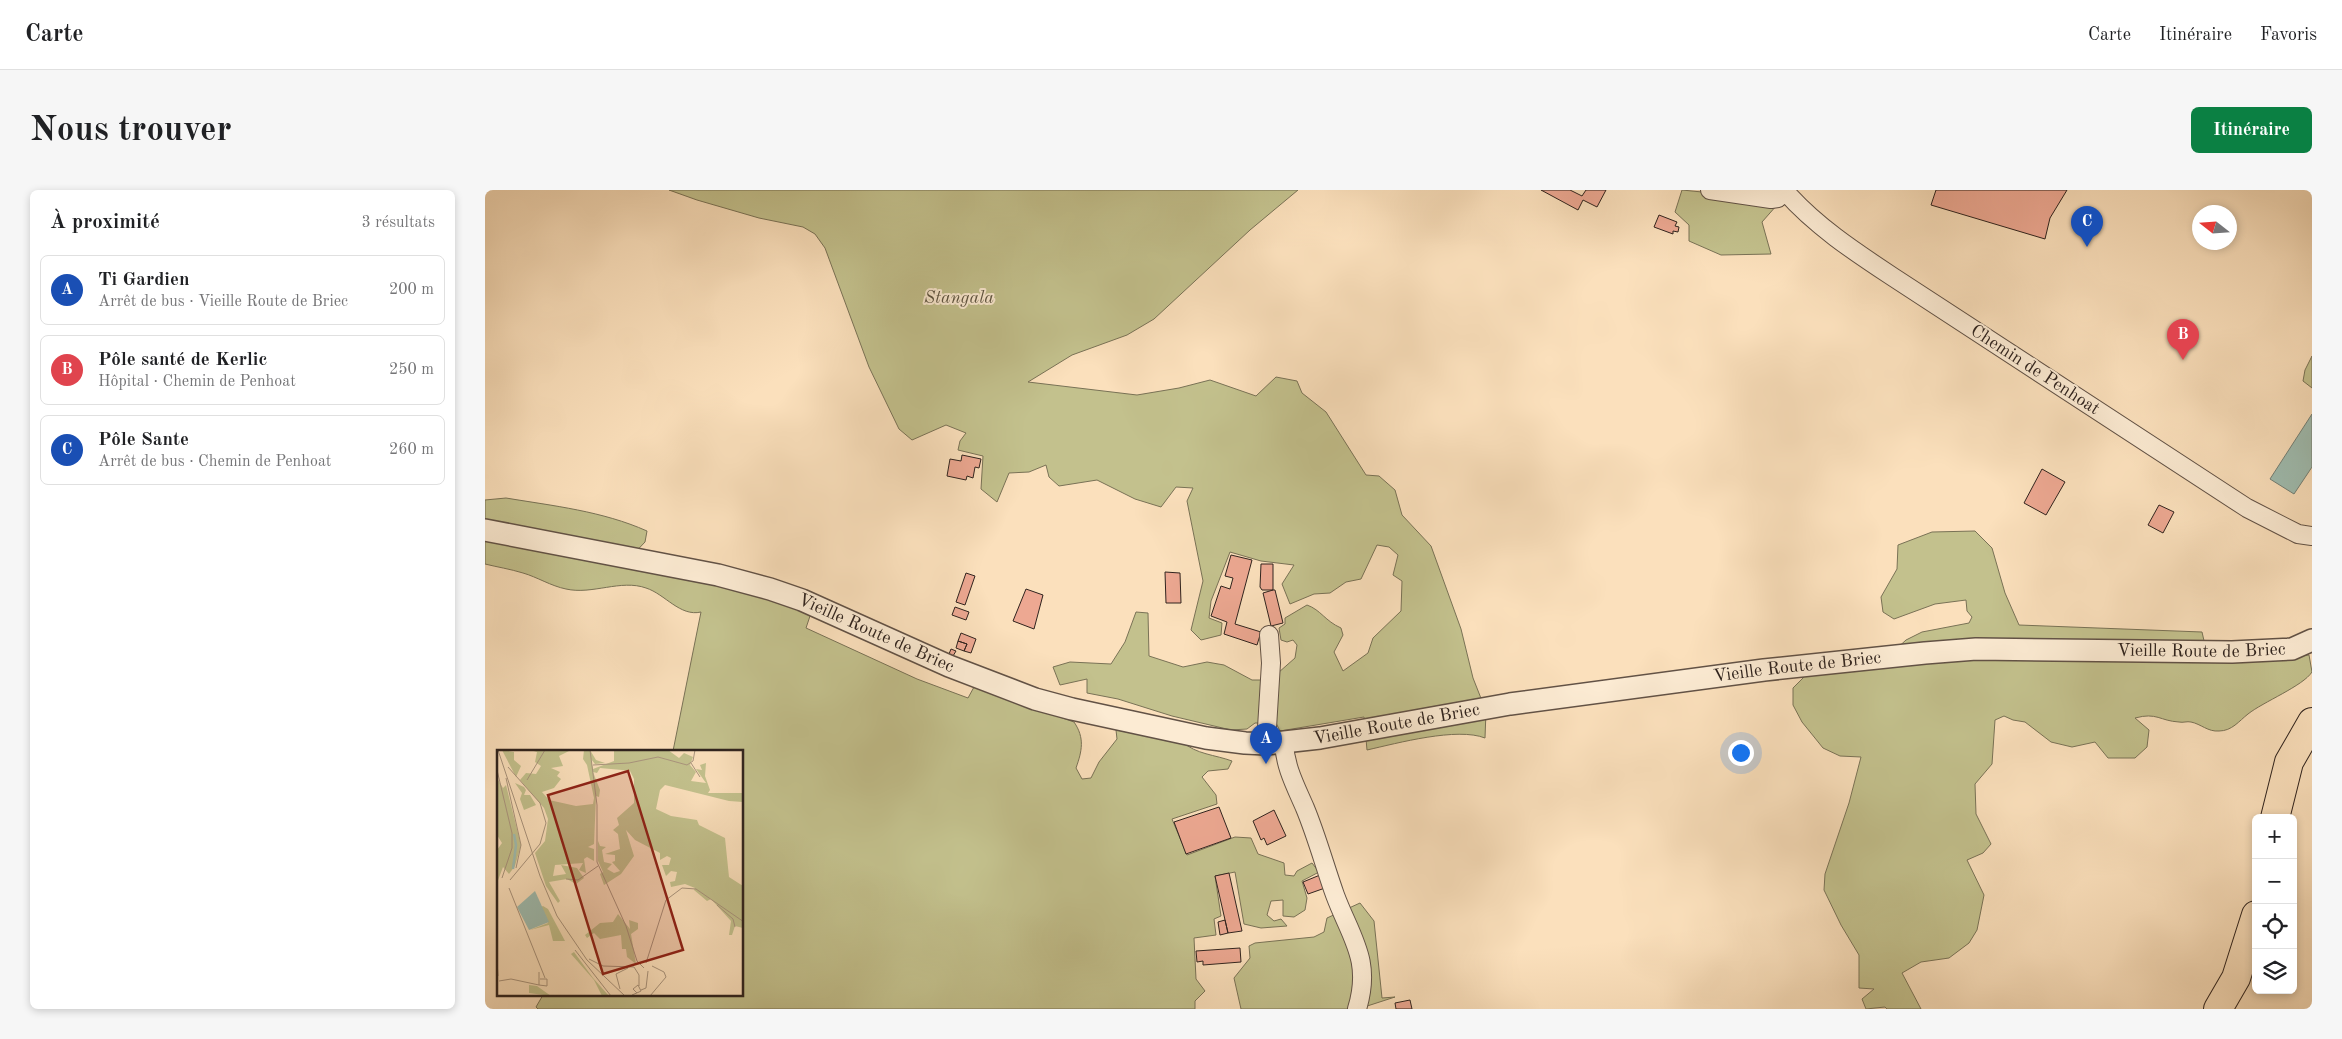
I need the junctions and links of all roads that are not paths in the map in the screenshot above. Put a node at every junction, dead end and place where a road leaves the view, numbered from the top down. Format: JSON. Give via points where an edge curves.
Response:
{"nodes":[{"id":1,"x":1710,"y":190,"type":"edge"},
{"id":2,"x":1784,"y":190,"type":"edge"},
{"id":3,"x":485,"y":530,"type":"edge"},
{"id":4,"x":2305,"y":535,"type":"edge"},
{"id":5,"x":2312,"y":547,"type":"edge"},
{"id":6,"x":1269,"y":635,"type":"dead end"},
{"id":7,"x":2312,"y":640,"type":"edge"},
{"id":8,"x":2312,"y":722,"type":"edge"},
{"id":9,"x":1275,"y":743,"type":"junction"},
{"id":10,"x":2276,"y":814,"type":"edge"},
{"id":11,"x":2252,"y":928,"type":"edge"},
{"id":12,"x":1357,"y":1009,"type":"edge"},
{"id":13,"x":2218,"y":1009,"type":"edge"}],
"edges":[{"from":1,"to":2,"type":"street","via":[[1771,199],[1778,198]]},
{"from":2,"to":4,"type":"street","name":"Chemin de Penhoat","via":[[1810,216],[1893,278],[2233,499]]},
{"from":3,"to":9,"type":"street","name":"Vieille Route de Briec","via":[[718,575],[770,589],[987,682],[1053,705],[1206,738]]},
{"from":4,"to":5,"type":"street","name":"Chemin de Penhoat"},
{"from":6,"to":9,"type":"street"},
{"from":7,"to":9,"type":"street","name":"Vieille Route de Briec","via":[[2291,650],[2232,652],[1976,649],[1925,653],[1755,671],[1520,702],[1375,729]]},
{"from":8,"to":10,"type":"highway","via":[[2289,762]]},
{"from":9,"to":12,"type":"street","via":[[1285,754],[1358,952],[1363,984]]},
{"from":11,"to":13,"type":"highway","via":[[2236,978]]}]}
